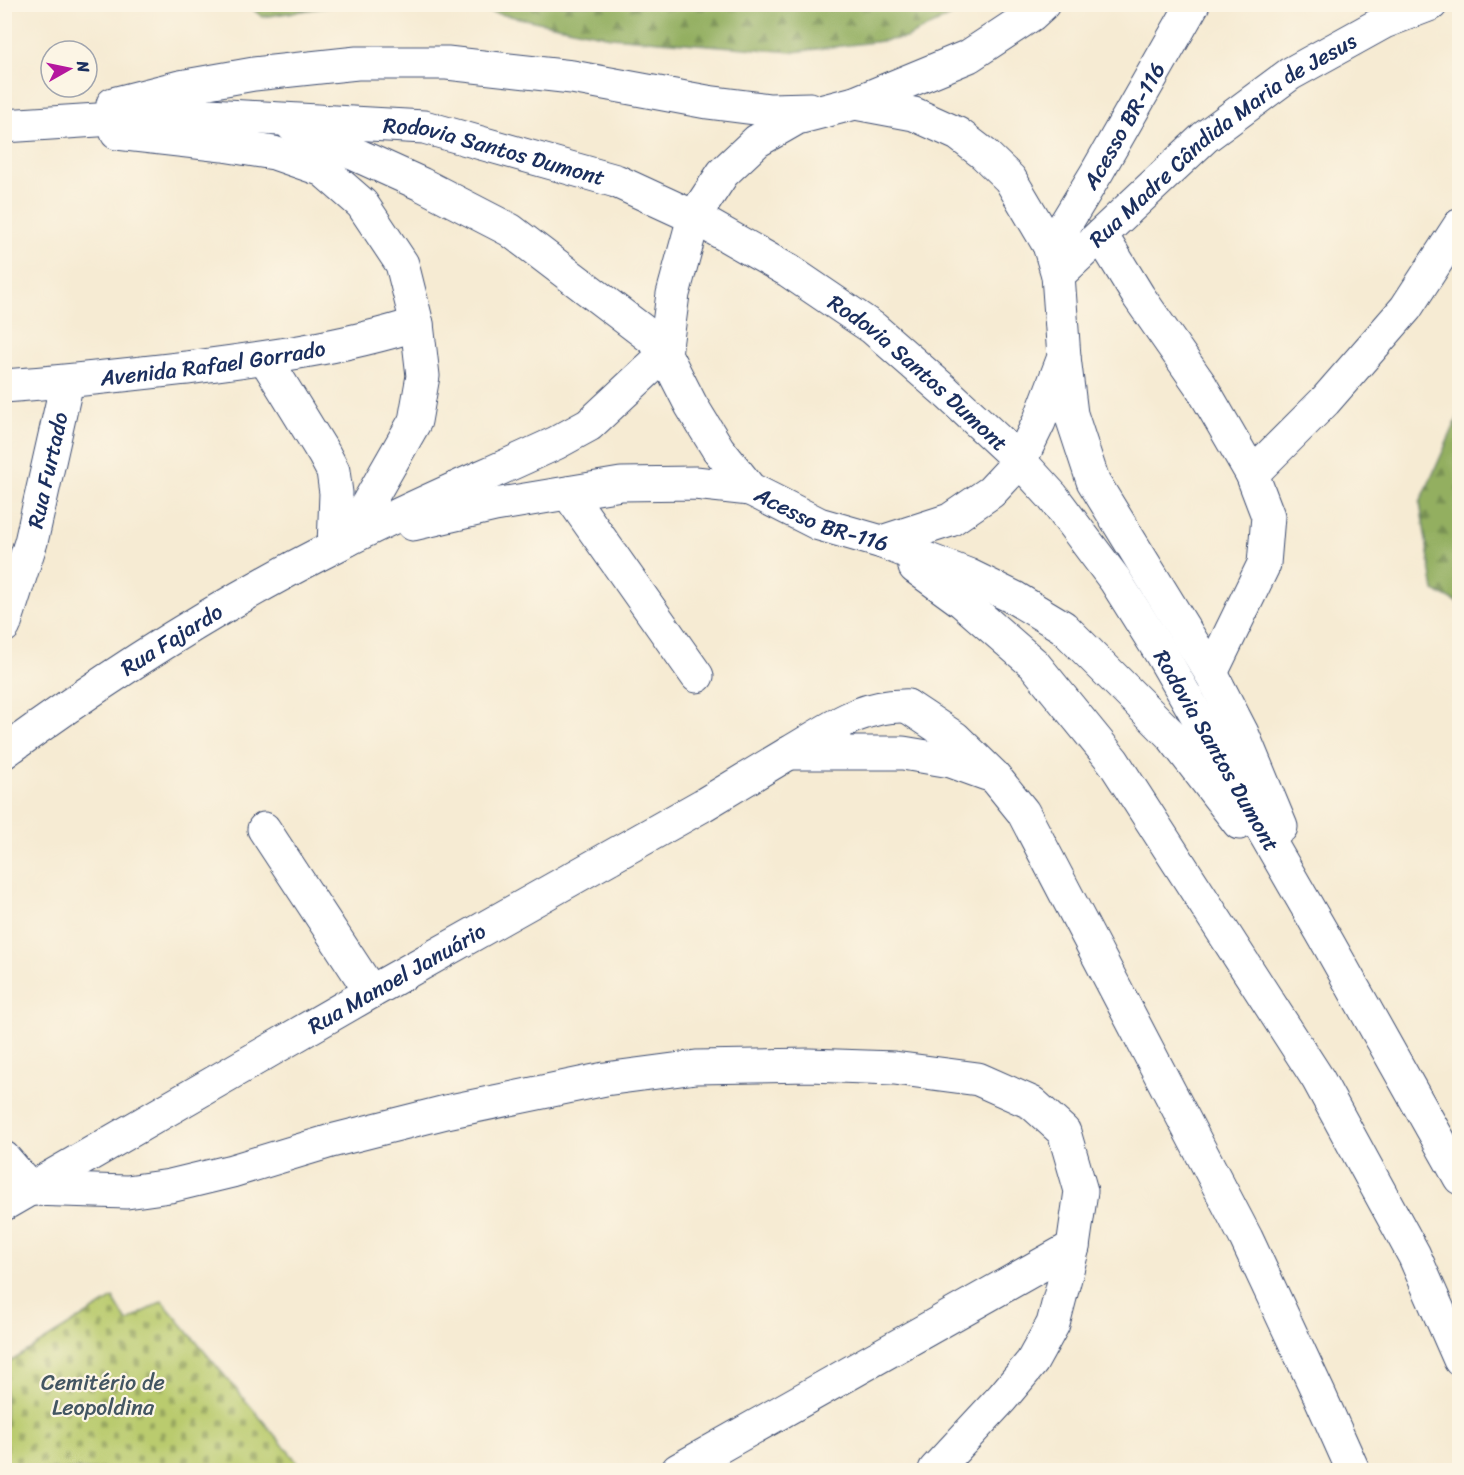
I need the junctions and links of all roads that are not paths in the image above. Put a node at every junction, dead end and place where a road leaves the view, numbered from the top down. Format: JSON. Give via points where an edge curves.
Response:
{"nodes":[{"id":1,"x":1043,"y":4,"type":"edge"},
{"id":2,"x":1193,"y":4,"type":"edge"},
{"id":3,"x":1431,"y":4,"type":"edge"},
{"id":4,"x":846,"y":105,"type":"junction"},
{"id":5,"x":275,"y":118,"type":"junction"},
{"id":6,"x":38,"y":123,"type":"junction"},
{"id":7,"x":4,"y":126,"type":"edge"},
{"id":8,"x":694,"y":218,"type":"junction"},
{"id":9,"x":1460,"y":225,"type":"edge"},
{"id":10,"x":1101,"y":235,"type":"junction"},
{"id":11,"x":1054,"y":260,"type":"junction"},
{"id":12,"x":417,"y":324,"type":"junction"},
{"id":13,"x":665,"y":351,"type":"junction"},
{"id":14,"x":1064,"y":357,"type":"junction"},
{"id":15,"x":265,"y":358,"type":"junction"},
{"id":16,"x":67,"y":382,"type":"junction"},
{"id":17,"x":4,"y":386,"type":"edge"},
{"id":18,"x":1020,"y":461,"type":"junction"},
{"id":19,"x":1252,"y":474,"type":"junction"},
{"id":20,"x":750,"y":489,"type":"junction"},
{"id":21,"x":568,"y":493,"type":"junction"},
{"id":22,"x":882,"y":542,"type":"junction"},
{"id":23,"x":341,"y":543,"type":"junction"},
{"id":24,"x":4,"y":626,"type":"edge"},
{"id":25,"x":1211,"y":673,"type":"junction"},
{"id":26,"x":697,"y":676,"type":"dead end"},
{"id":27,"x":907,"y":706,"type":"junction"},
{"id":28,"x":4,"y":752,"type":"edge"},
{"id":29,"x":789,"y":753,"type":"junction"},
{"id":30,"x":903,"y":753,"type":"junction"},
{"id":31,"x":994,"y":776,"type":"junction"},
{"id":32,"x":264,"y":829,"type":"dead end"},
{"id":33,"x":1328,"y":943,"type":"junction"},
{"id":34,"x":371,"y":992,"type":"junction"},
{"id":35,"x":4,"y":1158,"type":"edge"},
{"id":36,"x":1460,"y":1178,"type":"edge"},
{"id":37,"x":18,"y":1196,"type":"edge"},
{"id":38,"x":1073,"y":1247,"type":"junction"},
{"id":39,"x":1460,"y":1360,"type":"edge"},
{"id":40,"x":678,"y":1470,"type":"edge"},
{"id":41,"x":935,"y":1470,"type":"edge"},
{"id":42,"x":1353,"y":1470,"type":"edge"}],
"edges":[{"from":1,"to":4,"type":"main road","name":"Acesso BR-116","via":[[969,56]]},
{"from":2,"to":11,"type":"main road","name":"Acesso BR-116","via":[[1066,223]]},
{"from":3,"to":10,"type":"main road","name":"Rua Madre Cândida Maria de Jesus","via":[[1384,22],[1290,74],[1205,137]]},
{"from":4,"to":6,"type":"main road","via":[[770,110],[572,77],[447,63],[357,63],[180,87]]},
{"from":4,"to":8,"type":"main road","name":"Acesso BR-116","via":[[797,118],[757,141],[723,173]]},
{"from":4,"to":11,"type":"main road","name":"Acesso BR-116","via":[[914,114],[958,134],[1010,179]]},
{"from":5,"to":6,"type":"main road","name":"Rodovia Santos Dumont","via":[[191,114]]},
{"from":5,"to":8,"type":"main road","name":"Rodovia Santos Dumont","via":[[424,128],[616,181]]},
{"from":5,"to":13,"type":"main road","via":[[421,184],[510,230]]},
{"from":6,"to":7,"type":"main road","name":"Rodovia Santos Dumont"},
{"from":6,"to":12,"type":"main road","via":[[274,153],[323,171],[362,204],[402,264]]},
{"from":8,"to":13,"type":"main road","name":"Acesso BR-116","via":[[673,294]]},
{"from":8,"to":18,"type":"main road","name":"Rodovia Santos Dumont","via":[[789,271],[873,328]]},
{"from":9,"to":19,"type":"main road","via":[[1406,308],[1325,401]]},
{"from":10,"to":11,"type":"main road","name":"Rua Madre Cândida Maria de Jesus"},
{"from":10,"to":19,"type":"main road","via":[[1201,386]]},
{"from":11,"to":14,"type":"main road","name":"Acesso BR-116"},
{"from":12,"to":15,"type":"main road","name":"Avenida Rafael Gorrado","via":[[332,347]]},
{"from":12,"to":23,"type":"main road","via":[[423,375],[415,421]]},
{"from":13,"to":20,"type":"main road","name":"Acesso BR-116","via":[[691,405]]},
{"from":13,"to":23,"type":"main road","via":[[589,425]]},
{"from":14,"to":18,"type":"main road","name":"Acesso BR-116"},
{"from":14,"to":25,"type":"main road","via":[[1071,414],[1093,481]]},
{"from":15,"to":16,"type":"main road","name":"Avenida Rafael Gorrado"},
{"from":15,"to":23,"type":"main road","via":[[333,471]]},
{"from":16,"to":17,"type":"main road","name":"Avenida Rafael Gorrado"},
{"from":16,"to":24,"type":"main road","name":"Rua Furtado","via":[[31,542]]},
{"from":18,"to":22,"type":"main road","name":"Acesso BR-116","via":[[991,492],[950,520]]},
{"from":18,"to":33,"type":"main road","name":"Rodovia Santos Dumont","via":[[1052,496],[1115,580]]},
{"from":19,"to":25,"type":"main road","via":[[1268,516],[1264,564]]},
{"from":20,"to":21,"type":"main road","via":[[695,483],[621,484]]},
{"from":20,"to":22,"type":"main road","name":"Acesso BR-116","via":[[819,524]]},
{"from":21,"to":23,"type":"main road","via":[[495,505]]},
{"from":21,"to":26,"type":"main road"},
{"from":22,"to":33,"type":"main road","via":[[968,575],[1063,627],[1172,736]]},
{"from":22,"to":39,"type":"main road","via":[[963,602],[1034,664],[1113,761],[1318,1079],[1414,1255]]},
{"from":23,"to":28,"type":"main road","name":"Rua Fajardo","via":[[208,616]]},
{"from":25,"to":33,"type":"main road","via":[[1242,733]]},
{"from":27,"to":29,"type":"main road","name":"Rua Manoel Januário","via":[[877,707],[856,714]]},
{"from":27,"to":30,"type":"main road","via":[[913,722],[911,738]]},
{"from":27,"to":31,"type":"main road","via":[[955,738]]},
{"from":29,"to":30,"type":"main road"},
{"from":29,"to":34,"type":"main road","name":"Rua Manoel Januário"},
{"from":30,"to":31,"type":"main road","via":[[951,761]]},
{"from":31,"to":42,"type":"main road","via":[[1023,812],[1246,1238]]},
{"from":32,"to":34,"type":"main road"},
{"from":33,"to":36,"type":"main road","name":"Rodovia Santos Dumont"},
{"from":34,"to":37,"type":"main road","name":"Rua Manoel Januário"},
{"from":35,"to":37,"type":"main road"},
{"from":37,"to":38,"type":"main road","via":[[127,1192],[170,1186],[434,1115],[605,1079],[696,1067],[894,1068],[978,1079],[1032,1103],[1064,1132],[1081,1191]]},
{"from":38,"to":40,"type":"main road"},
{"from":38,"to":41,"type":"main road","via":[[1053,1324],[1032,1362]]}]}
